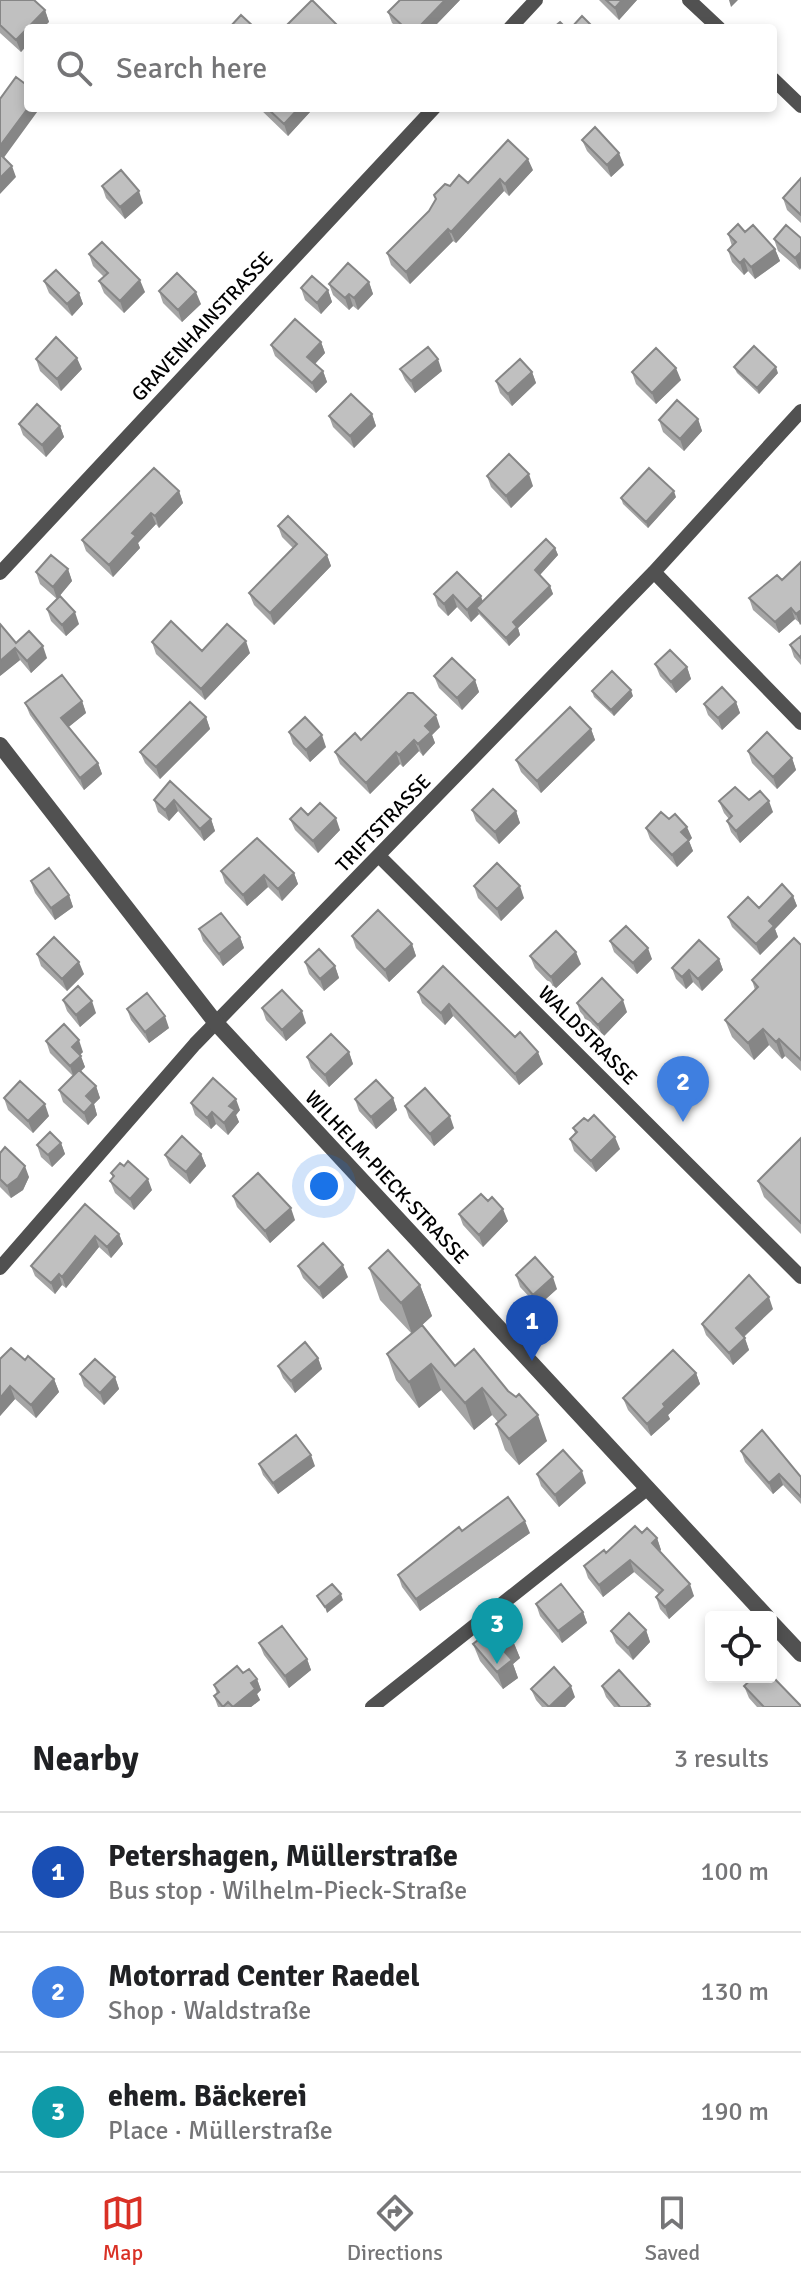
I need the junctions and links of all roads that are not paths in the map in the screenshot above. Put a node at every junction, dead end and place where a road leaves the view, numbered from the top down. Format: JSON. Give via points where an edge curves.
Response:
{"nodes":[{"id":1,"x":536,"y":0,"type":"edge"},
{"id":2,"x":689,"y":0,"type":"edge"},
{"id":3,"x":514,"y":24,"type":"edge"},
{"id":4,"x":715,"y":24,"type":"edge"},
{"id":5,"x":777,"y":83,"type":"edge"},
{"id":6,"x":801,"y":106,"type":"edge"},
{"id":7,"x":430,"y":112,"type":"edge"},
{"id":8,"x":801,"y":411,"type":"edge"},
{"id":9,"x":654,"y":572,"type":"junction"},
{"id":10,"x":0,"y":573,"type":"edge"},
{"id":11,"x":801,"y":723,"type":"edge"},
{"id":12,"x":0,"y":745,"type":"edge"},
{"id":13,"x":379,"y":856,"type":"junction"},
{"id":14,"x":216,"y":1023,"type":"junction"},
{"id":15,"x":0,"y":1268,"type":"edge"},
{"id":16,"x":801,"y":1277,"type":"edge"},
{"id":17,"x":648,"y":1488,"type":"junction"},
{"id":18,"x":761,"y":1611,"type":"edge"},
{"id":19,"x":777,"y":1628,"type":"edge"},
{"id":20,"x":801,"y":1654,"type":"edge"},
{"id":21,"x":372,"y":1707,"type":"edge"}],
"edges":[{"from":1,"to":3,"type":"street"},
{"from":2,"to":4,"type":"street"},
{"from":5,"to":6,"type":"street"},
{"from":7,"to":10,"type":"street","name":"GRAVENHAINSTRASSE"},
{"from":8,"to":9,"type":"street","name":"TRIFTSTRASSE"},
{"from":9,"to":11,"type":"street"},
{"from":9,"to":13,"type":"street","name":"TRIFTSTRASSE"},
{"from":12,"to":14,"type":"street","name":"WILHELM-PIECK-STRASSE"},
{"from":13,"to":14,"type":"street","name":"TRIFTSTRASSE"},
{"from":13,"to":16,"type":"street","name":"WALDSTRASSE"},
{"from":14,"to":15,"type":"street","name":"TRIFTSTRASSE"},
{"from":14,"to":17,"type":"street","name":"WILHELM-PIECK-STRASSE"},
{"from":17,"to":18,"type":"street","name":"WILHELM-PIECK-STRASSE"},
{"from":17,"to":21,"type":"street"},
{"from":19,"to":20,"type":"street"}]}
